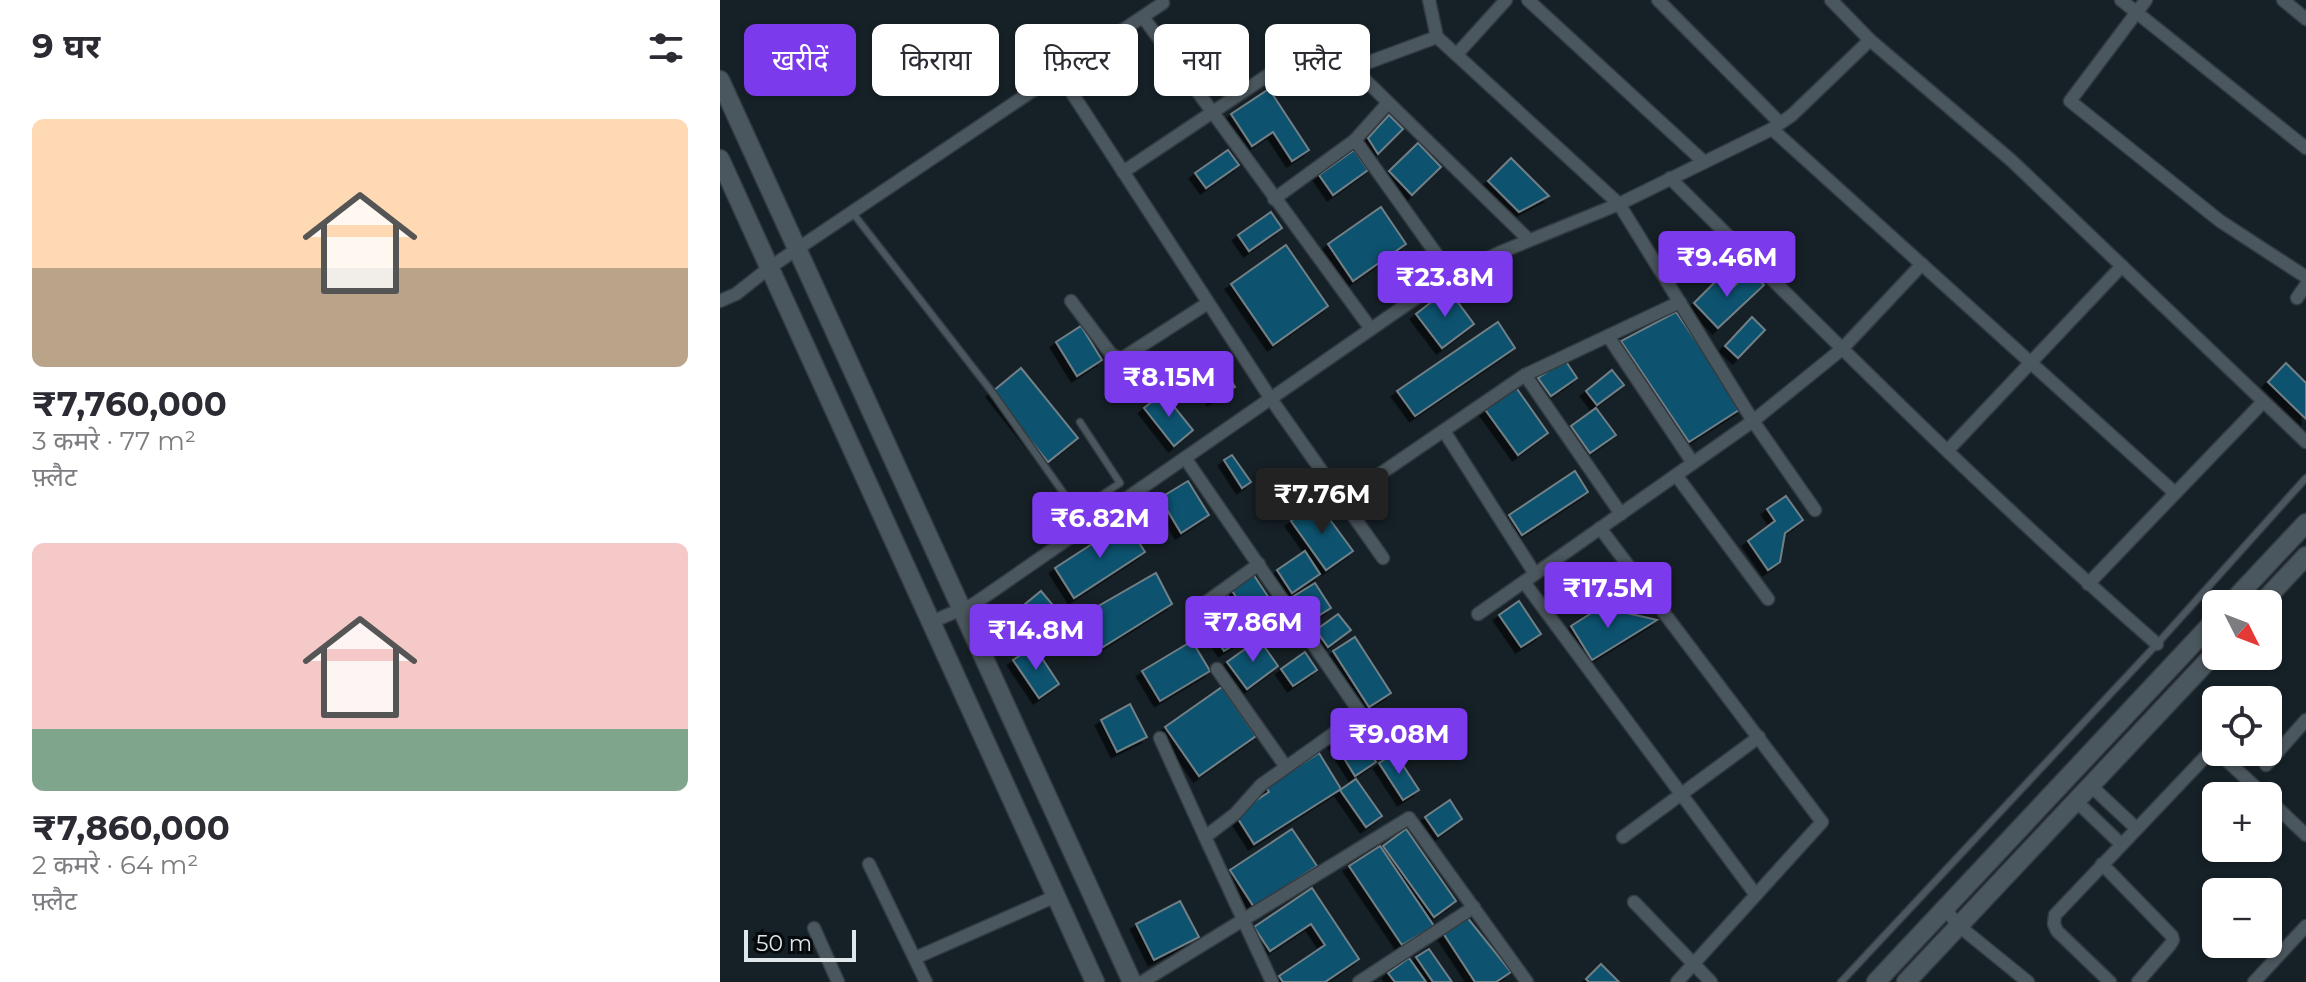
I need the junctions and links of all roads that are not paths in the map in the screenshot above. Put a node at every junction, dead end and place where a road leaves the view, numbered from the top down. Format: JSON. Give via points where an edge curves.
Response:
{"nodes":[{"id":1,"x":1429,"y":0,"type":"edge"},
{"id":2,"x":1506,"y":0,"type":"edge"},
{"id":3,"x":1528,"y":0,"type":"edge"},
{"id":4,"x":1658,"y":0,"type":"edge"},
{"id":5,"x":1831,"y":0,"type":"edge"},
{"id":6,"x":2121,"y":0,"type":"edge"},
{"id":7,"x":2146,"y":0,"type":"edge"},
{"id":8,"x":2283,"y":0,"type":"edge"},
{"id":9,"x":1167,"y":1,"type":"edge"},
{"id":10,"x":2136,"y":13,"type":"junction"},
{"id":11,"x":1143,"y":17,"type":"junction"},
{"id":12,"x":2306,"y":19,"type":"edge"},
{"id":13,"x":1132,"y":24,"type":"edge"},
{"id":14,"x":1437,"y":37,"type":"junction"},
{"id":15,"x":1870,"y":40,"type":"junction"},
{"id":16,"x":1457,"y":54,"type":"junction"},
{"id":17,"x":1265,"y":78,"type":"edge"},
{"id":18,"x":720,"y":80,"type":"edge"},
{"id":19,"x":1025,"y":96,"type":"edge"},
{"id":20,"x":1074,"y":96,"type":"edge"},
{"id":21,"x":1388,"y":103,"type":"junction"},
{"id":22,"x":1213,"y":113,"type":"junction"},
{"id":23,"x":1776,"y":126,"type":"junction"},
{"id":24,"x":1355,"y":140,"type":"junction"},
{"id":25,"x":2306,"y":148,"type":"edge"},
{"id":26,"x":720,"y":159,"type":"edge"},
{"id":27,"x":1704,"y":162,"type":"junction"},
{"id":28,"x":1123,"y":172,"type":"junction"},
{"id":29,"x":1670,"y":178,"type":"junction"},
{"id":30,"x":1274,"y":199,"type":"junction"},
{"id":31,"x":1619,"y":204,"type":"junction"},
{"id":32,"x":852,"y":212,"type":"junction"},
{"id":33,"x":1529,"y":240,"type":"junction"},
{"id":34,"x":797,"y":249,"type":"junction"},
{"id":35,"x":1922,"y":264,"type":"junction"},
{"id":36,"x":2122,"y":266,"type":"junction"},
{"id":37,"x":769,"y":268,"type":"junction"},
{"id":38,"x":1452,"y":276,"type":"junction"},
{"id":39,"x":2306,"y":277,"type":"edge"},
{"id":40,"x":2306,"y":285,"type":"edge"},
{"id":41,"x":2297,"y":298,"type":"dead end"},
{"id":42,"x":720,"y":301,"type":"edge"},
{"id":43,"x":1071,"y":301,"type":"dead end"},
{"id":44,"x":1680,"y":302,"type":"junction"},
{"id":45,"x":1208,"y":303,"type":"junction"},
{"id":46,"x":1371,"y":329,"type":"junction"},
{"id":47,"x":1608,"y":336,"type":"junction"},
{"id":48,"x":1842,"y":349,"type":"junction"},
{"id":49,"x":2031,"y":363,"type":"junction"},
{"id":50,"x":1525,"y":375,"type":"junction"},
{"id":51,"x":1271,"y":399,"type":"junction"},
{"id":52,"x":2263,"y":402,"type":"junction"},
{"id":53,"x":1753,"y":421,"type":"junction"},
{"id":54,"x":1080,"y":422,"type":"dead end"},
{"id":55,"x":1444,"y":431,"type":"junction"},
{"id":56,"x":2306,"y":442,"type":"edge"},
{"id":57,"x":1948,"y":450,"type":"junction"},
{"id":58,"x":1185,"y":458,"type":"junction"},
{"id":59,"x":1693,"y":463,"type":"junction"},
{"id":60,"x":1676,"y":475,"type":"junction"},
{"id":61,"x":2306,"y":478,"type":"edge"},
{"id":62,"x":1120,"y":483,"type":"junction"},
{"id":63,"x":2175,"y":493,"type":"junction"},
{"id":64,"x":1130,"y":496,"type":"junction"},
{"id":65,"x":1342,"y":500,"type":"junction"},
{"id":66,"x":1815,"y":510,"type":"dead end"},
{"id":67,"x":1621,"y":514,"type":"junction"},
{"id":68,"x":2306,"y":523,"type":"edge"},
{"id":69,"x":1600,"y":528,"type":"junction"},
{"id":70,"x":2281,"y":550,"type":"junction"},
{"id":71,"x":1383,"y":558,"type":"dead end"},
{"id":72,"x":1259,"y":564,"type":"junction"},
{"id":73,"x":2303,"y":565,"type":"edge"},
{"id":74,"x":1535,"y":574,"type":"junction"},
{"id":75,"x":1524,"y":582,"type":"junction"},
{"id":76,"x":2088,"y":584,"type":"junction"},
{"id":77,"x":2243,"y":590,"type":"edge"},
{"id":78,"x":2276,"y":590,"type":"edge"},
{"id":79,"x":1768,"y":599,"type":"dead end"},
{"id":80,"x":1202,"y":605,"type":"dead end"},
{"id":81,"x":962,"y":609,"type":"junction"},
{"id":82,"x":1478,"y":614,"type":"dead end"},
{"id":83,"x":931,"y":622,"type":"junction"},
{"id":84,"x":2202,"y":634,"type":"edge"},
{"id":85,"x":2157,"y":644,"type":"junction"},
{"id":86,"x":2202,"y":667,"type":"edge"},
{"id":87,"x":1217,"y":669,"type":"dead end"},
{"id":88,"x":2306,"y":720,"type":"edge"},
{"id":89,"x":1759,"y":737,"type":"junction"},
{"id":90,"x":1160,"y":738,"type":"dead end"},
{"id":91,"x":2282,"y":747,"type":"edge"},
{"id":92,"x":1286,"y":767,"type":"junction"},
{"id":93,"x":2249,"y":782,"type":"edge"},
{"id":94,"x":2090,"y":785,"type":"junction"},
{"id":95,"x":1682,"y":795,"type":"junction"},
{"id":96,"x":2076,"y":801,"type":"junction"},
{"id":97,"x":2282,"y":813,"type":"edge"},
{"id":98,"x":2136,"y":828,"type":"junction"},
{"id":99,"x":2306,"y":835,"type":"edge"},
{"id":100,"x":1205,"y":837,"type":"junction"},
{"id":101,"x":1623,"y":837,"type":"dead end"},
{"id":102,"x":2121,"y":844,"type":"junction"},
{"id":103,"x":869,"y":864,"type":"dead end"},
{"id":104,"x":2102,"y":864,"type":"junction"},
{"id":105,"x":1756,"y":895,"type":"junction"},
{"id":106,"x":1056,"y":896,"type":"junction"},
{"id":107,"x":1634,"y":902,"type":"dead end"},
{"id":108,"x":1474,"y":907,"type":"junction"},
{"id":109,"x":1945,"y":909,"type":"junction"},
{"id":110,"x":1243,"y":920,"type":"junction"},
{"id":111,"x":1959,"y":926,"type":"junction"},
{"id":112,"x":2306,"y":926,"type":"edge"},
{"id":113,"x":814,"y":928,"type":"dead end"},
{"id":114,"x":915,"y":958,"type":"junction"},
{"id":115,"x":1693,"y":965,"type":"junction"},
{"id":116,"x":2107,"y":981,"type":"edge"},
{"id":117,"x":838,"y":982,"type":"edge"},
{"id":118,"x":926,"y":982,"type":"edge"},
{"id":119,"x":1095,"y":982,"type":"edge"},
{"id":120,"x":1132,"y":982,"type":"edge"},
{"id":121,"x":1142,"y":982,"type":"edge"},
{"id":122,"x":1272,"y":982,"type":"edge"},
{"id":123,"x":1359,"y":982,"type":"edge"},
{"id":124,"x":1527,"y":982,"type":"edge"},
{"id":125,"x":1677,"y":982,"type":"edge"},
{"id":126,"x":1711,"y":982,"type":"edge"},
{"id":127,"x":1841,"y":982,"type":"edge"},
{"id":128,"x":1876,"y":982,"type":"edge"},
{"id":129,"x":1906,"y":982,"type":"edge"},
{"id":130,"x":2028,"y":982,"type":"edge"},
{"id":131,"x":2138,"y":982,"type":"edge"},
{"id":132,"x":2254,"y":982,"type":"edge"}],
"edges":[{"from":1,"to":14,"type":"street"},
{"from":2,"to":16,"type":"street"},
{"from":3,"to":27,"type":"street"},
{"from":4,"to":23,"type":"street"},
{"from":5,"to":15,"type":"street"},
{"from":6,"to":10,"type":"street"},
{"from":7,"to":10,"type":"street"},
{"from":8,"to":12,"type":"street"},
{"from":9,"to":11,"type":"street"},
{"from":10,"to":25,"type":"street"},
{"from":10,"to":39,"type":"street","via":[[2070,101],[2220,221]]},
{"from":11,"to":13,"type":"street"},
{"from":11,"to":22,"type":"street"},
{"from":14,"to":16,"type":"street"},
{"from":14,"to":21,"type":"street","via":[[1353,68]]},
{"from":15,"to":23,"type":"street"},
{"from":15,"to":36,"type":"street","via":[[2012,161]]},
{"from":16,"to":31,"type":"street"},
{"from":17,"to":22,"type":"street"},
{"from":18,"to":34,"type":"street"},
{"from":19,"to":32,"type":"street"},
{"from":20,"to":28,"type":"street"},
{"from":21,"to":24,"type":"street"},
{"from":21,"to":33,"type":"street"},
{"from":22,"to":28,"type":"street"},
{"from":22,"to":30,"type":"street"},
{"from":23,"to":27,"type":"street"},
{"from":23,"to":35,"type":"street"},
{"from":24,"to":30,"type":"street"},
{"from":24,"to":38,"type":"street"},
{"from":26,"to":37,"type":"street"},
{"from":27,"to":29,"type":"street"},
{"from":28,"to":45,"type":"street"},
{"from":29,"to":31,"type":"street"},
{"from":29,"to":48,"type":"street"},
{"from":30,"to":46,"type":"street"},
{"from":31,"to":33,"type":"street"},
{"from":31,"to":44,"type":"street"},
{"from":32,"to":34,"type":"street"},
{"from":32,"to":62,"type":"lane","via":[[1077,512]]},
{"from":33,"to":38,"type":"street"},
{"from":34,"to":37,"type":"street"},
{"from":34,"to":81,"type":"street"},
{"from":35,"to":48,"type":"street"},
{"from":35,"to":49,"type":"street"},
{"from":36,"to":49,"type":"street"},
{"from":36,"to":52,"type":"street"},
{"from":37,"to":42,"type":"street"},
{"from":37,"to":83,"type":"street"},
{"from":38,"to":46,"type":"street"},
{"from":40,"to":41,"type":"street"},
{"from":43,"to":45,"type":"street","via":[[1111,354],[1121,359]]},
{"from":44,"to":47,"type":"street"},
{"from":44,"to":53,"type":"street"},
{"from":45,"to":51,"type":"street"},
{"from":46,"to":51,"type":"street"},
{"from":47,"to":50,"type":"street"},
{"from":47,"to":59,"type":"street"},
{"from":48,"to":53,"type":"street"},
{"from":48,"to":57,"type":"street"},
{"from":49,"to":57,"type":"street"},
{"from":49,"to":63,"type":"street"},
{"from":50,"to":55,"type":"street"},
{"from":50,"to":67,"type":"street"},
{"from":51,"to":58,"type":"street"},
{"from":51,"to":65,"type":"street"},
{"from":52,"to":56,"type":"street"},
{"from":52,"to":63,"type":"street"},
{"from":53,"to":59,"type":"street"},
{"from":53,"to":66,"type":"street"},
{"from":54,"to":62,"type":"lane"},
{"from":55,"to":65,"type":"street"},
{"from":55,"to":74,"type":"street"},
{"from":57,"to":76,"type":"street"},
{"from":58,"to":64,"type":"street"},
{"from":58,"to":72,"type":"street"},
{"from":59,"to":60,"type":"street"},
{"from":60,"to":67,"type":"street"},
{"from":60,"to":79,"type":"street"},
{"from":61,"to":85,"type":"lane"},
{"from":62,"to":64,"type":"lane"},
{"from":63,"to":76,"type":"street"},
{"from":64,"to":81,"type":"street"},
{"from":65,"to":71,"type":"street"},
{"from":67,"to":69,"type":"street"},
{"from":68,"to":70,"type":"street"},
{"from":69,"to":74,"type":"street"},
{"from":69,"to":89,"type":"street"},
{"from":70,"to":73,"type":"street"},
{"from":70,"to":77,"type":"street"},
{"from":72,"to":80,"type":"street"},
{"from":72,"to":92,"type":"street","via":[[1361,714]]},
{"from":73,"to":78,"type":"street"},
{"from":74,"to":75,"type":"street"},
{"from":75,"to":82,"type":"street"},
{"from":75,"to":95,"type":"street"},
{"from":76,"to":85,"type":"street"},
{"from":81,"to":83,"type":"street"},
{"from":81,"to":120,"type":"street"},
{"from":83,"to":106,"type":"street"},
{"from":84,"to":109,"type":"street"},
{"from":85,"to":127,"type":"lane"},
{"from":86,"to":94,"type":"street"},
{"from":87,"to":92,"type":"street"},
{"from":88,"to":91,"type":"street"},
{"from":89,"to":95,"type":"street"},
{"from":89,"to":105,"type":"street","via":[[1822,822]]},
{"from":90,"to":100,"type":"street"},
{"from":92,"to":100,"type":"street"},
{"from":93,"to":98,"type":"street","via":[[2222,756],[2207,755]]},
{"from":94,"to":96,"type":"street"},
{"from":94,"to":98,"type":"street"},
{"from":95,"to":101,"type":"street"},
{"from":95,"to":105,"type":"street"},
{"from":96,"to":102,"type":"street"},
{"from":96,"to":111,"type":"street"},
{"from":97,"to":99,"type":"street"},
{"from":98,"to":102,"type":"street"},
{"from":100,"to":110,"type":"street"},
{"from":102,"to":104,"type":"street"},
{"from":103,"to":114,"type":"street"},
{"from":104,"to":116,"type":"street","via":[[2055,915],[2054,924]]},
{"from":104,"to":131,"type":"street","via":[[2172,936]]},
{"from":105,"to":115,"type":"street"},
{"from":106,"to":114,"type":"street"},
{"from":106,"to":119,"type":"street"},
{"from":107,"to":115,"type":"street"},
{"from":108,"to":110,"type":"street","via":[[1409,818]]},
{"from":108,"to":123,"type":"street"},
{"from":108,"to":124,"type":"street"},
{"from":109,"to":111,"type":"street"},
{"from":109,"to":128,"type":"street"},
{"from":110,"to":121,"type":"street"},
{"from":110,"to":122,"type":"street"},
{"from":111,"to":129,"type":"street"},
{"from":111,"to":130,"type":"street"},
{"from":112,"to":132,"type":"street"},
{"from":113,"to":117,"type":"street"},
{"from":114,"to":118,"type":"street"},
{"from":115,"to":125,"type":"street"},
{"from":115,"to":126,"type":"street"}]}
